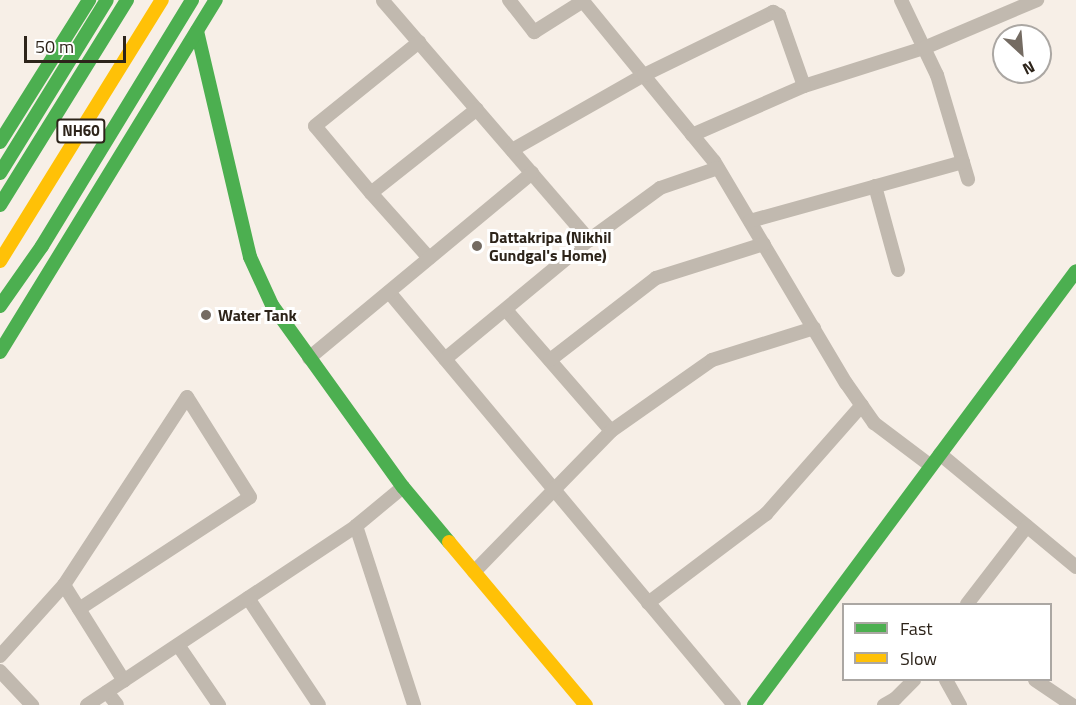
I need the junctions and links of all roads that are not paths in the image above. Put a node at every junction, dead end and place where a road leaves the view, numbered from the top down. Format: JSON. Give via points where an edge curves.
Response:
{"nodes":[{"id":1,"x":88,"y":0,"type":"edge"},
{"id":2,"x":107,"y":0,"type":"edge"},
{"id":3,"x":127,"y":0,"type":"edge"},
{"id":4,"x":143,"y":0,"type":"edge"},
{"id":5,"x":162,"y":0,"type":"edge"},
{"id":6,"x":181,"y":0,"type":"edge"},
{"id":7,"x":192,"y":0,"type":"edge"},
{"id":8,"x":216,"y":0,"type":"edge"},
{"id":9,"x":509,"y":0,"type":"edge"},
{"id":10,"x":901,"y":0,"type":"edge"},
{"id":11,"x":1037,"y":0,"type":"edge"},
{"id":12,"x":583,"y":1,"type":"edge"},
{"id":13,"x":383,"y":2,"type":"dead end"},
{"id":14,"x":197,"y":31,"type":"junction"},
{"id":15,"x":419,"y":42,"type":"junction"},
{"id":16,"x":924,"y":48,"type":"junction"},
{"id":17,"x":644,"y":75,"type":"junction"},
{"id":18,"x":804,"y":86,"type":"junction"},
{"id":19,"x":477,"y":109,"type":"junction"},
{"id":20,"x":69,"y":122,"type":"dead end"},
{"id":21,"x":692,"y":135,"type":"junction"},
{"id":22,"x":0,"y":142,"type":"edge"},
{"id":23,"x":512,"y":150,"type":"junction"},
{"id":24,"x":963,"y":162,"type":"junction"},
{"id":25,"x":718,"y":168,"type":"junction"},
{"id":26,"x":0,"y":173,"type":"edge"},
{"id":27,"x":532,"y":173,"type":"junction"},
{"id":28,"x":969,"y":179,"type":"dead end"},
{"id":29,"x":875,"y":186,"type":"junction"},
{"id":30,"x":371,"y":193,"type":"junction"},
{"id":31,"x":0,"y":205,"type":"edge"},
{"id":32,"x":750,"y":221,"type":"junction"},
{"id":33,"x":589,"y":240,"type":"junction"},
{"id":34,"x":764,"y":244,"type":"junction"},
{"id":35,"x":429,"y":258,"type":"junction"},
{"id":36,"x":0,"y":261,"type":"edge"},
{"id":37,"x":898,"y":270,"type":"dead end"},
{"id":38,"x":1076,"y":271,"type":"edge"},
{"id":39,"x":389,"y":292,"type":"junction"},
{"id":40,"x":0,"y":296,"type":"edge"},
{"id":41,"x":0,"y":306,"type":"edge"},
{"id":42,"x":506,"y":310,"type":"junction"},
{"id":43,"x":814,"y":328,"type":"junction"},
{"id":44,"x":0,"y":352,"type":"edge"},
{"id":45,"x":309,"y":358,"type":"junction"},
{"id":46,"x":445,"y":359,"type":"junction"},
{"id":47,"x":550,"y":360,"type":"junction"},
{"id":48,"x":862,"y":405,"type":"junction"},
{"id":49,"x":611,"y":431,"type":"junction"},
{"id":50,"x":940,"y":454,"type":"junction"},
{"id":51,"x":931,"y":466,"type":"junction"},
{"id":52,"x":403,"y":487,"type":"junction"},
{"id":53,"x":554,"y":490,"type":"junction"},
{"id":54,"x":357,"y":526,"type":"junction"},
{"id":55,"x":1027,"y":526,"type":"junction"},
{"id":56,"x":1076,"y":567,"type":"edge"},
{"id":57,"x":474,"y":572,"type":"junction"},
{"id":58,"x":64,"y":585,"type":"junction"},
{"id":59,"x":248,"y":598,"type":"junction"},
{"id":60,"x":648,"y":603,"type":"junction"},
{"id":61,"x":968,"y":603,"type":"edge"},
{"id":62,"x":79,"y":609,"type":"junction"},
{"id":63,"x":178,"y":645,"type":"junction"},
{"id":64,"x":0,"y":656,"type":"edge"},
{"id":65,"x":0,"y":671,"type":"edge"},
{"id":66,"x":124,"y":681,"type":"junction"},
{"id":67,"x":913,"y":681,"type":"edge"},
{"id":68,"x":947,"y":681,"type":"edge"},
{"id":69,"x":1036,"y":681,"type":"edge"},
{"id":70,"x":107,"y":692,"type":"junction"},
{"id":71,"x":32,"y":705,"type":"edge"},
{"id":72,"x":87,"y":705,"type":"edge"},
{"id":73,"x":117,"y":705,"type":"edge"},
{"id":74,"x":219,"y":705,"type":"edge"},
{"id":75,"x":319,"y":705,"type":"edge"},
{"id":76,"x":414,"y":705,"type":"edge"},
{"id":77,"x":586,"y":705,"type":"edge"},
{"id":78,"x":734,"y":705,"type":"edge"},
{"id":79,"x":754,"y":705,"type":"edge"},
{"id":80,"x":884,"y":705,"type":"edge"},
{"id":81,"x":960,"y":705,"type":"edge"},
{"id":82,"x":1072,"y":705,"type":"edge"}],
"edges":[{"from":1,"to":22,"type":"main road"},
{"from":2,"to":26,"type":"main road"},
{"from":3,"to":31,"type":"main road"},
{"from":4,"to":20,"type":"main road","number":"NH60"},
{"from":5,"to":36,"type":"main road","number":"NH60"},
{"from":6,"to":40,"type":"main road"},
{"from":7,"to":41,"type":"main road","via":[[42,246]]},
{"from":8,"to":14,"type":"main road"},
{"from":9,"to":12,"type":"street","via":[[534,32]]},
{"from":10,"to":16,"type":"street"},
{"from":11,"to":16,"type":"street"},
{"from":12,"to":17,"type":"street"},
{"from":13,"to":15,"type":"street"},
{"from":14,"to":44,"type":"main road"},
{"from":14,"to":45,"type":"main road","via":[[250,257],[272,305]]},
{"from":15,"to":19,"type":"street"},
{"from":15,"to":30,"type":"street","via":[[315,126]]},
{"from":16,"to":18,"type":"street"},
{"from":16,"to":24,"type":"street","via":[[937,75]]},
{"from":17,"to":18,"type":"street","via":[[773,12],[778,15]]},
{"from":17,"to":21,"type":"street"},
{"from":17,"to":23,"type":"street"},
{"from":18,"to":21,"type":"street"},
{"from":19,"to":23,"type":"street"},
{"from":19,"to":30,"type":"street"},
{"from":21,"to":25,"type":"street"},
{"from":23,"to":27,"type":"street"},
{"from":24,"to":28,"type":"street"},
{"from":24,"to":29,"type":"street"},
{"from":25,"to":32,"type":"street"},
{"from":25,"to":33,"type":"street","via":[[660,188]]},
{"from":27,"to":33,"type":"street"},
{"from":27,"to":35,"type":"street"},
{"from":29,"to":32,"type":"street"},
{"from":29,"to":37,"type":"street"},
{"from":30,"to":35,"type":"street"},
{"from":32,"to":34,"type":"street"},
{"from":33,"to":42,"type":"street"},
{"from":34,"to":43,"type":"street"},
{"from":34,"to":47,"type":"street","via":[[656,278]]},
{"from":35,"to":39,"type":"street"},
{"from":38,"to":50,"type":"main road"},
{"from":39,"to":45,"type":"street"},
{"from":39,"to":46,"type":"street"},
{"from":42,"to":46,"type":"street"},
{"from":42,"to":47,"type":"street"},
{"from":43,"to":48,"type":"street"},
{"from":43,"to":49,"type":"street","via":[[712,360]]},
{"from":45,"to":52,"type":"main road"},
{"from":46,"to":53,"type":"street"},
{"from":47,"to":49,"type":"street"},
{"from":48,"to":51,"type":"street","via":[[874,423]]},
{"from":48,"to":60,"type":"street","via":[[766,514]]},
{"from":49,"to":53,"type":"street"},
{"from":50,"to":51,"type":"main road"},
{"from":50,"to":55,"type":"street"},
{"from":51,"to":79,"type":"main road"},
{"from":52,"to":54,"type":"street"},
{"from":52,"to":57,"type":"main road"},
{"from":53,"to":57,"type":"street"},
{"from":53,"to":60,"type":"street"},
{"from":54,"to":59,"type":"street"},
{"from":54,"to":76,"type":"street"},
{"from":55,"to":56,"type":"street"},
{"from":55,"to":61,"type":"street"},
{"from":57,"to":77,"type":"main road"},
{"from":58,"to":62,"type":"street"},
{"from":58,"to":62,"type":"street","via":[[187,397],[250,497]]},
{"from":58,"to":64,"type":"street"},
{"from":59,"to":63,"type":"street"},
{"from":59,"to":75,"type":"street"},
{"from":60,"to":78,"type":"street"},
{"from":62,"to":66,"type":"street"},
{"from":63,"to":66,"type":"street"},
{"from":63,"to":74,"type":"street"},
{"from":65,"to":71,"type":"street"},
{"from":66,"to":70,"type":"street"},
{"from":67,"to":80,"type":"street"},
{"from":68,"to":81,"type":"street"},
{"from":69,"to":82,"type":"street"},
{"from":70,"to":72,"type":"street"},
{"from":70,"to":73,"type":"street"}]}
